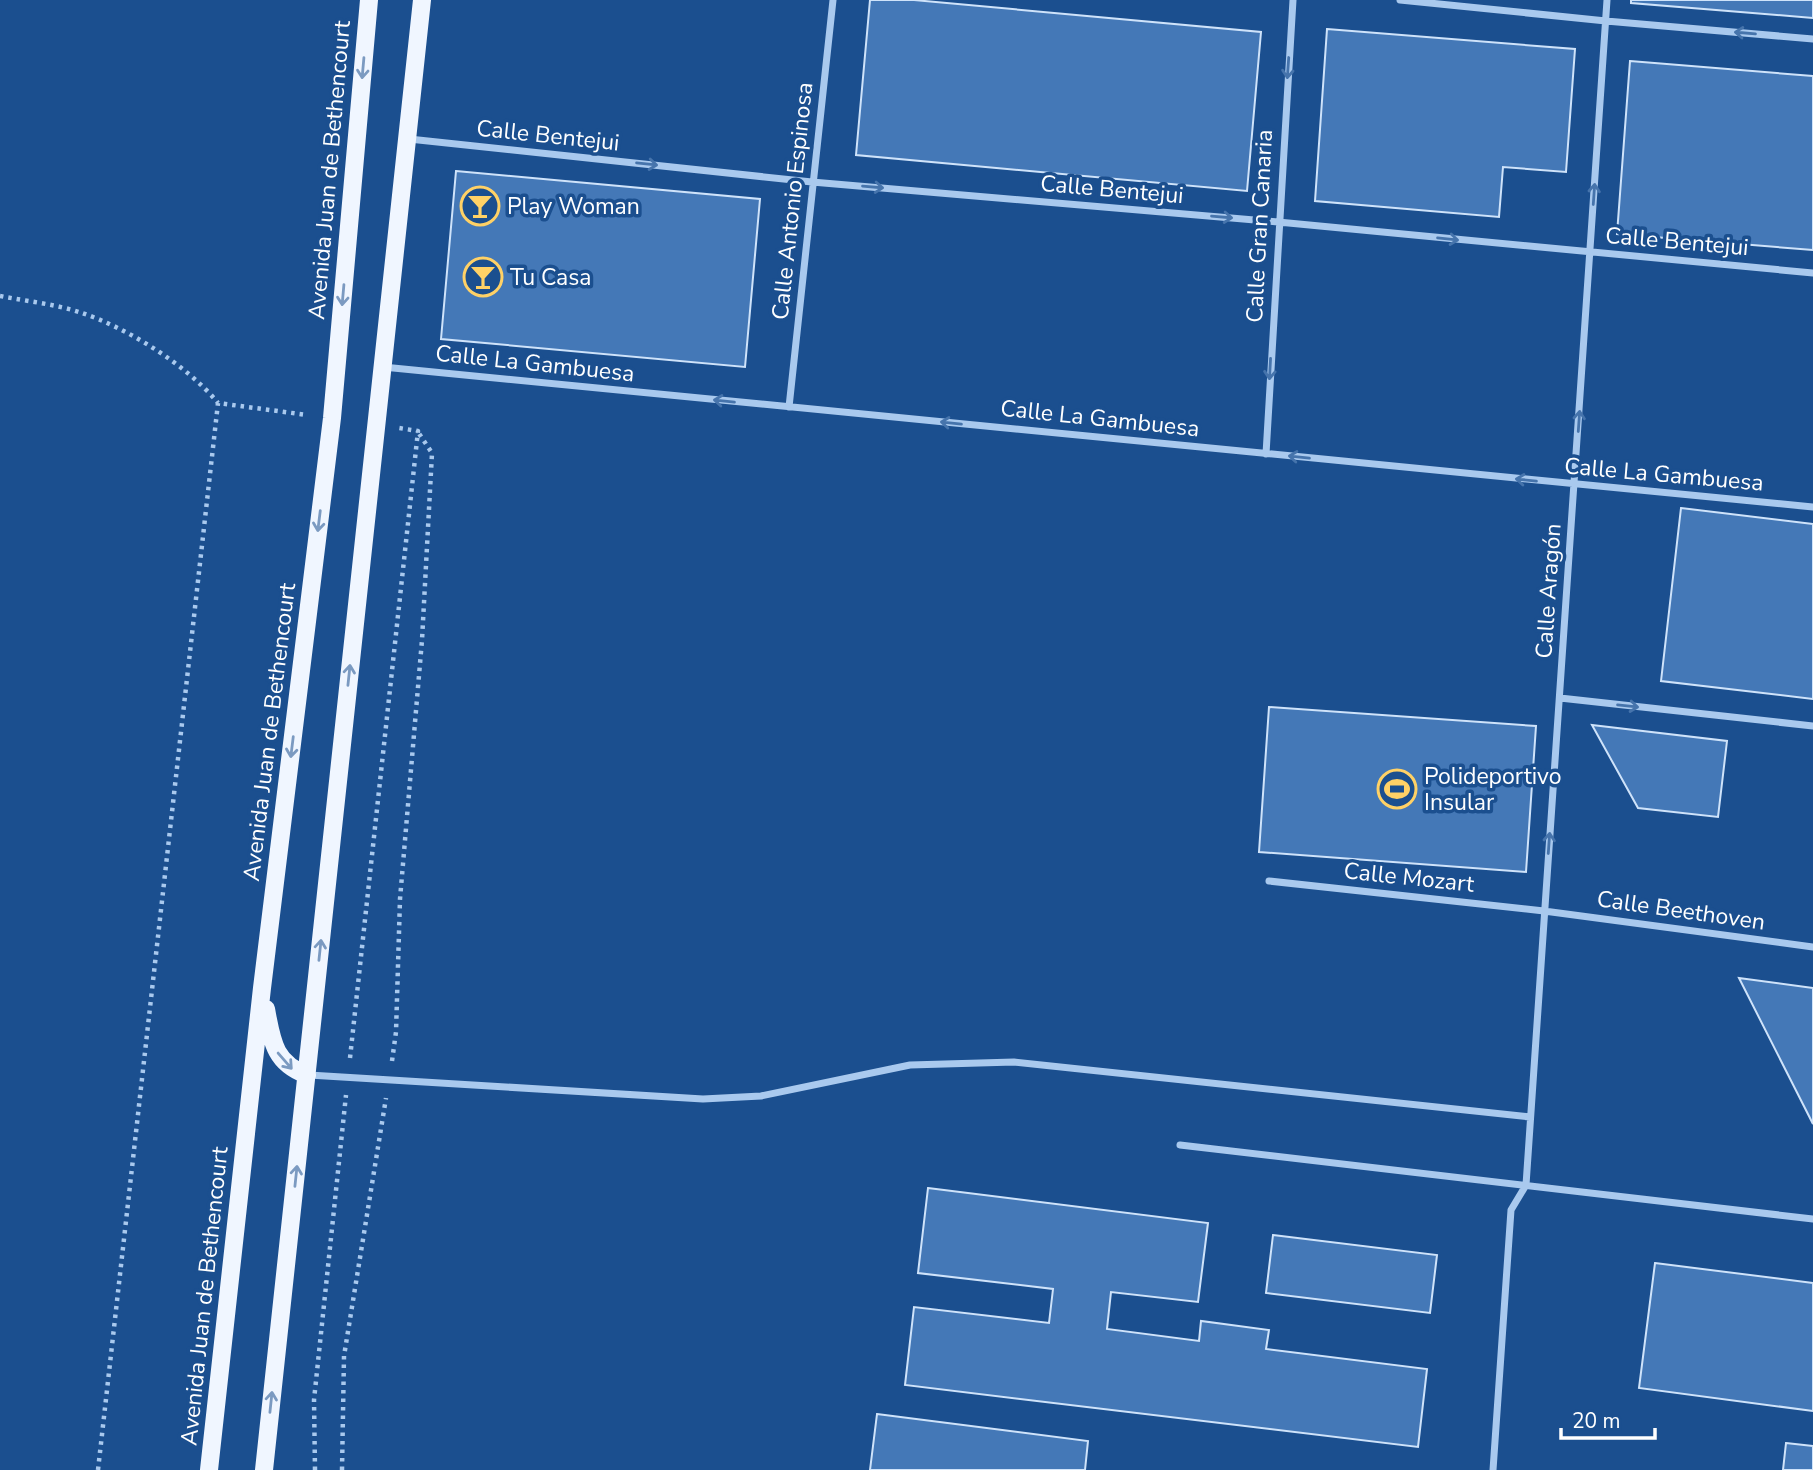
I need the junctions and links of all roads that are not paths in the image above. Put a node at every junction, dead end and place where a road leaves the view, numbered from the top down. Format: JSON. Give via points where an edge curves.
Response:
{"nodes":[{"id":1,"x":369,"y":0,"type":"edge"},
{"id":2,"x":422,"y":0,"type":"edge"},
{"id":3,"x":833,"y":0,"type":"edge"},
{"id":4,"x":1293,"y":0,"type":"edge"},
{"id":5,"x":1400,"y":0,"type":"edge"},
{"id":6,"x":1607,"y":0,"type":"edge"},
{"id":7,"x":1606,"y":21,"type":"junction"},
{"id":8,"x":1813,"y":39,"type":"edge"},
{"id":9,"x":408,"y":139,"type":"junction"},
{"id":10,"x":812,"y":182,"type":"junction"},
{"id":11,"x":1278,"y":222,"type":"junction"},
{"id":12,"x":1590,"y":253,"type":"junction"},
{"id":13,"x":1813,"y":273,"type":"edge"},
{"id":14,"x":383,"y":367,"type":"junction"},
{"id":15,"x":789,"y":407,"type":"junction"},
{"id":16,"x":1266,"y":454,"type":"junction"},
{"id":17,"x":1574,"y":485,"type":"junction"},
{"id":18,"x":1813,"y":507,"type":"edge"},
{"id":19,"x":1560,"y":698,"type":"junction"},
{"id":20,"x":1813,"y":726,"type":"edge"},
{"id":21,"x":1269,"y":881,"type":"dead end"},
{"id":22,"x":1544,"y":911,"type":"junction"},
{"id":23,"x":1813,"y":947,"type":"edge"},
{"id":24,"x":262,"y":988,"type":"junction"},
{"id":25,"x":307,"y":1075,"type":"junction"},
{"id":26,"x":1530,"y":1117,"type":"junction"},
{"id":27,"x":1180,"y":1145,"type":"dead end"},
{"id":28,"x":1525,"y":1185,"type":"junction"},
{"id":29,"x":1813,"y":1219,"type":"edge"},
{"id":30,"x":209,"y":1470,"type":"edge"},
{"id":31,"x":264,"y":1470,"type":"edge"},
{"id":32,"x":1493,"y":1470,"type":"edge"}],
"edges":[{"from":1,"to":24,"type":"main road","name":"Avenida Juan de Bethencourt","one_way":true,"via":[[332,418]]},
{"from":2,"to":9,"type":"main road"},
{"from":3,"to":10,"type":"street","name":"Calle Antonio Espinosa"},
{"from":4,"to":11,"type":"street","name":"Calle Gran Canaria","one_way":true},
{"from":5,"to":7,"type":"street"},
{"from":6,"to":7,"type":"street","name":"Calle Aragón"},
{"from":8,"to":7,"type":"street","one_way":true},
{"from":12,"to":7,"type":"street","name":"Calle Aragón","one_way":true},
{"from":9,"to":10,"type":"street","name":"Calle Bentejui","one_way":true},
{"from":9,"to":14,"type":"main road"},
{"from":10,"to":11,"type":"street","name":"Calle Bentejui","one_way":true},
{"from":10,"to":15,"type":"street","name":"Calle Antonio Espinosa"},
{"from":11,"to":12,"type":"street","name":"Calle Bentejui","one_way":true},
{"from":11,"to":16,"type":"street","name":"Calle Gran Canaria","one_way":true},
{"from":12,"to":13,"type":"street","name":"Calle Bentejui"},
{"from":17,"to":12,"type":"street","name":"Calle Aragón","one_way":true},
{"from":15,"to":14,"type":"street","name":"Calle La Gambuesa","one_way":true},
{"from":25,"to":14,"type":"main road","one_way":true},
{"from":16,"to":15,"type":"street","name":"Calle La Gambuesa","one_way":true},
{"from":17,"to":16,"type":"street","name":"Calle La Gambuesa","one_way":true},
{"from":17,"to":18,"type":"street","name":"Calle La Gambuesa"},
{"from":17,"to":19,"type":"street","name":"Calle Aragón"},
{"from":19,"to":20,"type":"street","one_way":true},
{"from":22,"to":19,"type":"street","name":"Calle Aragón","one_way":true},
{"from":21,"to":22,"type":"street","name":"Calle Mozart"},
{"from":22,"to":23,"type":"street","name":"Calle Beethoven"},
{"from":22,"to":26,"type":"street","name":"Calle Aragón"},
{"from":24,"to":25,"type":"main road","one_way":true,"via":[[278,1055],[292,1070]]},
{"from":24,"to":30,"type":"main road","name":"Avenida Juan de Bethencourt"},
{"from":25,"to":26,"type":"street","via":[[703,1099],[761,1096],[910,1065],[1014,1062]]},
{"from":31,"to":25,"type":"main road","one_way":true},
{"from":26,"to":28,"type":"street","name":"Calle Aragón"},
{"from":27,"to":28,"type":"street"},
{"from":28,"to":29,"type":"street"},
{"from":28,"to":32,"type":"street","via":[[1511,1210]]}]}
